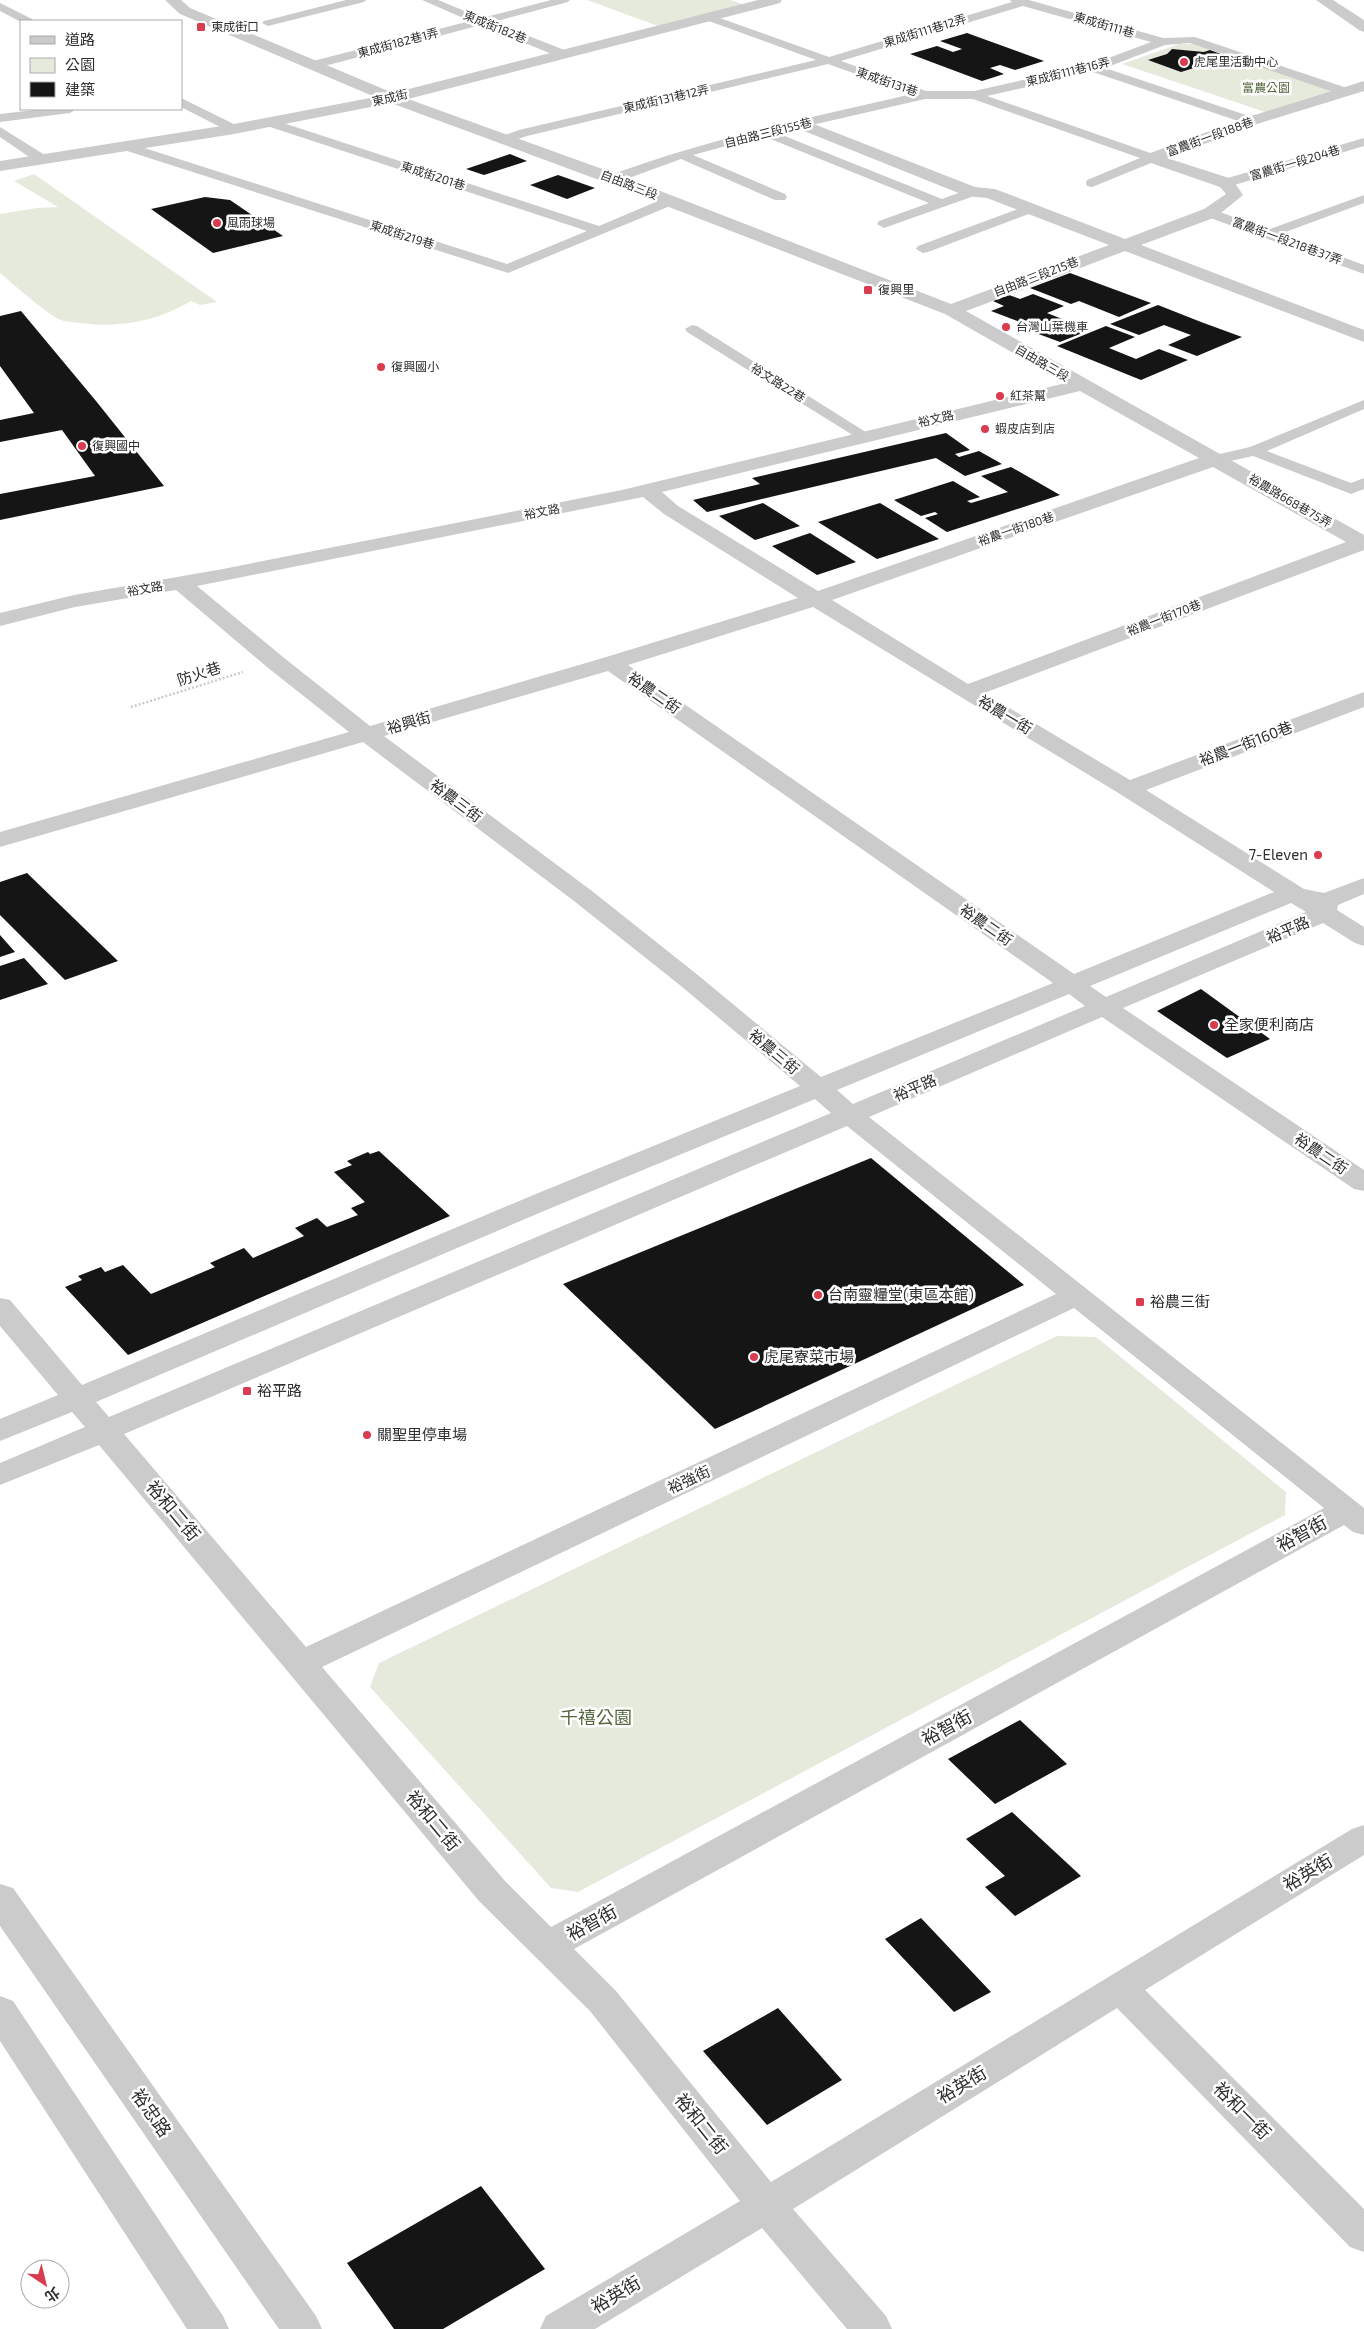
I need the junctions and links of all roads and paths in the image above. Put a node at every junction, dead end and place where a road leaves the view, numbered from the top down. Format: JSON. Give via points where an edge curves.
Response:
{"nodes":[{"id":1,"x":172,"y":0,"type":"edge"},
{"id":2,"x":360,"y":0,"type":"edge"},
{"id":3,"x":428,"y":0,"type":"edge"},
{"id":4,"x":564,"y":0,"type":"edge"},
{"id":5,"x":775,"y":0,"type":"edge"},
{"id":6,"x":1323,"y":0,"type":"edge"},
{"id":7,"x":1019,"y":1,"type":"edge"},
{"id":8,"x":0,"y":6,"type":"edge"},
{"id":9,"x":710,"y":18,"type":"junction"},
{"id":10,"x":26,"y":20,"type":"edge"},
{"id":11,"x":482,"y":22,"type":"junction"},
{"id":12,"x":268,"y":23,"type":"dead end"},
{"id":13,"x":1364,"y":27,"type":"edge"},
{"id":14,"x":1163,"y":42,"type":"junction"},
{"id":15,"x":563,"y":54,"type":"junction"},
{"id":16,"x":827,"y":61,"type":"junction"},
{"id":17,"x":314,"y":65,"type":"junction"},
{"id":18,"x":1094,"y":68,"type":"junction"},
{"id":19,"x":1364,"y":86,"type":"edge"},
{"id":20,"x":1346,"y":92,"type":"junction"},
{"id":21,"x":925,"y":95,"type":"junction"},
{"id":22,"x":974,"y":95,"type":"junction"},
{"id":23,"x":392,"y":98,"type":"junction"},
{"id":24,"x":182,"y":103,"type":"edge"},
{"id":25,"x":62,"y":110,"type":"edge"},
{"id":26,"x":0,"y":118,"type":"edge"},
{"id":27,"x":1251,"y":121,"type":"junction"},
{"id":28,"x":268,"y":122,"type":"junction"},
{"id":29,"x":800,"y":124,"type":"junction"},
{"id":30,"x":234,"y":129,"type":"junction"},
{"id":31,"x":0,"y":131,"type":"edge"},
{"id":32,"x":767,"y":133,"type":"junction"},
{"id":33,"x":504,"y":140,"type":"junction"},
{"id":34,"x":1364,"y":142,"type":"edge"},
{"id":35,"x":128,"y":147,"type":"junction"},
{"id":36,"x":682,"y":155,"type":"junction"},
{"id":37,"x":1151,"y":158,"type":"junction"},
{"id":38,"x":43,"y":160,"type":"junction"},
{"id":39,"x":0,"y":166,"type":"edge"},
{"id":40,"x":613,"y":179,"type":"junction"},
{"id":41,"x":1092,"y":183,"type":"dead end"},
{"id":42,"x":1226,"y":183,"type":"junction"},
{"id":43,"x":972,"y":192,"type":"junction"},
{"id":44,"x":780,"y":197,"type":"dead end"},
{"id":45,"x":1364,"y":198,"type":"edge"},
{"id":46,"x":670,"y":201,"type":"junction"},
{"id":47,"x":941,"y":203,"type":"junction"},
{"id":48,"x":1029,"y":209,"type":"junction"},
{"id":49,"x":1210,"y":213,"type":"junction"},
{"id":50,"x":884,"y":224,"type":"dead end"},
{"id":51,"x":598,"y":230,"type":"junction"},
{"id":52,"x":1268,"y":234,"type":"junction"},
{"id":53,"x":1121,"y":244,"type":"junction"},
{"id":54,"x":923,"y":248,"type":"dead end"},
{"id":55,"x":1360,"y":266,"type":"edge"},
{"id":56,"x":950,"y":310,"type":"junction"},
{"id":57,"x":692,"y":329,"type":"dead end"},
{"id":58,"x":1364,"y":336,"type":"edge"},
{"id":59,"x":1080,"y":385,"type":"junction"},
{"id":60,"x":1364,"y":404,"type":"edge"},
{"id":61,"x":864,"y":436,"type":"junction"},
{"id":62,"x":1254,"y":451,"type":"junction"},
{"id":63,"x":1216,"y":458,"type":"junction"},
{"id":64,"x":1364,"y":483,"type":"edge"},
{"id":65,"x":647,"y":490,"type":"junction"},
{"id":66,"x":1363,"y":543,"type":"edge"},
{"id":67,"x":181,"y":583,"type":"junction"},
{"id":68,"x":816,"y":599,"type":"junction"},
{"id":69,"x":0,"y":620,"type":"edge"},
{"id":70,"x":275,"y":662,"type":"junction"},
{"id":71,"x":611,"y":663,"type":"junction"},
{"id":72,"x":966,"y":692,"type":"junction"},
{"id":73,"x":1364,"y":699,"type":"edge"},
{"id":74,"x":131,"y":708,"type":"dead end"},
{"id":75,"x":368,"y":735,"type":"junction"},
{"id":76,"x":1128,"y":789,"type":"junction"},
{"id":77,"x":0,"y":840,"type":"edge"},
{"id":78,"x":1364,"y":884,"type":"edge"},
{"id":79,"x":1291,"y":894,"type":"junction"},
{"id":80,"x":1325,"y":908,"type":"junction"},
{"id":81,"x":1364,"y":938,"type":"edge"},
{"id":82,"x":1071,"y":984,"type":"junction"},
{"id":83,"x":1104,"y":1007,"type":"junction"},
{"id":84,"x":818,"y":1089,"type":"junction"},
{"id":85,"x":850,"y":1115,"type":"junction"},
{"id":86,"x":1364,"y":1183,"type":"edge"},
{"id":87,"x":1076,"y":1296,"type":"junction"},
{"id":88,"x":0,"y":1307,"type":"edge"},
{"id":89,"x":79,"y":1400,"type":"junction"},
{"id":90,"x":105,"y":1431,"type":"junction"},
{"id":91,"x":0,"y":1432,"type":"edge"},
{"id":92,"x":0,"y":1475,"type":"edge"},
{"id":93,"x":1355,"y":1517,"type":"edge"},
{"id":94,"x":302,"y":1663,"type":"junction"},
{"id":95,"x":1364,"y":1838,"type":"edge"},
{"id":96,"x":0,"y":1898,"type":"edge"},
{"id":97,"x":548,"y":1946,"type":"junction"},
{"id":98,"x":1120,"y":1988,"type":"junction"},
{"id":99,"x":0,"y":2011,"type":"edge"},
{"id":100,"x":766,"y":2205,"type":"junction"},
{"id":101,"x":1364,"y":2235,"type":"edge"},
{"id":102,"x":209,"y":2329,"type":"edge"},
{"id":103,"x":302,"y":2329,"type":"edge"},
{"id":104,"x":560,"y":2329,"type":"edge"},
{"id":105,"x":872,"y":2329,"type":"edge"}],
"edges":[{"from":1,"to":17,"type":"street","name":"自由路三段","via":[[185,11]]},
{"from":2,"to":12,"type":"lane"},
{"from":3,"to":11,"type":"lane","name":"東成街182巷"},
{"from":4,"to":11,"type":"lane","name":"東成街182巷1弄"},
{"from":5,"to":9,"type":"street","name":"東成街"},
{"from":6,"to":13,"type":"street"},
{"from":7,"to":14,"type":"lane","name":"東成街111巷"},
{"from":7,"to":16,"type":"lane","name":"東成街111巷12弄"},
{"from":8,"to":10,"type":"lane"},
{"from":9,"to":15,"type":"street","name":"東成街"},
{"from":9,"to":16,"type":"lane","name":"東成街131巷"},
{"from":11,"to":15,"type":"lane","name":"東成街182巷"},
{"from":11,"to":17,"type":"lane","name":"東成街182巷1弄"},
{"from":14,"to":18,"type":"lane","name":"東成街111巷16弄"},
{"from":14,"to":20,"type":"lane","name":"東成街111巷16弄","via":[[1191,39]]},
{"from":15,"to":23,"type":"street","name":"東成街"},
{"from":16,"to":21,"type":"lane","name":"東成街131巷"},
{"from":16,"to":33,"type":"lane","name":"東成街131巷12弄"},
{"from":17,"to":23,"type":"street","name":"自由路三段"},
{"from":18,"to":22,"type":"lane","name":"東成街111巷16弄"},
{"from":18,"to":27,"type":"lane"},
{"from":19,"to":20,"type":"street","name":"富農街一段188巷"},
{"from":20,"to":27,"type":"street","name":"富農街一段188巷"},
{"from":21,"to":22,"type":"lane","name":"東成街131巷"},
{"from":21,"to":29,"type":"lane","name":"自由路三段155巷"},
{"from":22,"to":37,"type":"lane","name":"東成街131巷"},
{"from":23,"to":28,"type":"street","name":"東成街"},
{"from":23,"to":33,"type":"street","name":"自由路三段"},
{"from":24,"to":30,"type":"lane"},
{"from":25,"to":26,"type":"lane"},
{"from":27,"to":37,"type":"street","name":"富農街一段188巷"},
{"from":28,"to":30,"type":"street","name":"東成街"},
{"from":28,"to":51,"type":"lane","name":"東成街201巷"},
{"from":29,"to":32,"type":"lane","name":"自由路三段155巷"},
{"from":29,"to":43,"type":"street"},
{"from":30,"to":35,"type":"street","name":"東成街"},
{"from":31,"to":38,"type":"lane"},
{"from":32,"to":36,"type":"lane","name":"自由路三段155巷"},
{"from":32,"to":47,"type":"lane"},
{"from":33,"to":40,"type":"street","name":"自由路三段"},
{"from":34,"to":42,"type":"lane","name":"富農街一段204巷"},
{"from":35,"to":38,"type":"street","name":"東成街"},
{"from":35,"to":51,"type":"lane","name":"東成街219巷","via":[[508,269]]},
{"from":36,"to":40,"type":"lane","name":"自由路三段155巷"},
{"from":36,"to":44,"type":"lane"},
{"from":37,"to":41,"type":"lane"},
{"from":37,"to":42,"type":"street","name":"富農街一段188巷"},
{"from":38,"to":39,"type":"street","name":"東成街"},
{"from":40,"to":46,"type":"street","name":"自由路三段"},
{"from":42,"to":49,"type":"street","via":[[1235,195]]},
{"from":43,"to":47,"type":"lane"},
{"from":43,"to":48,"type":"street","via":[[989,193]]},
{"from":45,"to":52,"type":"lane"},
{"from":46,"to":51,"type":"lane","name":"東成街219巷"},
{"from":46,"to":56,"type":"street","name":"自由路三段"},
{"from":47,"to":50,"type":"lane"},
{"from":48,"to":53,"type":"street"},
{"from":48,"to":54,"type":"lane"},
{"from":49,"to":52,"type":"lane","name":"富農街一段218巷37弄"},
{"from":49,"to":53,"type":"street"},
{"from":52,"to":55,"type":"lane","name":"富農街一段218巷37弄"},
{"from":53,"to":56,"type":"street","name":"自由路三段215巷"},
{"from":53,"to":58,"type":"street"},
{"from":56,"to":59,"type":"street","name":"自由路三段"},
{"from":57,"to":61,"type":"lane","name":"裕文路22巷"},
{"from":59,"to":61,"type":"street","name":"裕文路"},
{"from":59,"to":63,"type":"street","name":"裕農路668巷75弄"},
{"from":60,"to":62,"type":"lane","name":"裕農路668巷75弄"},
{"from":61,"to":65,"type":"street","name":"裕文路"},
{"from":62,"to":63,"type":"lane","name":"裕農路668巷75弄"},
{"from":62,"to":64,"type":"lane","name":"裕農路668巷75弄","via":[[1351,489]]},
{"from":63,"to":66,"type":"street","name":"裕農路668巷75弄"},
{"from":63,"to":68,"type":"street","name":"裕農一街180巷"},
{"from":65,"to":67,"type":"street","name":"裕文路"},
{"from":65,"to":68,"type":"street","name":"裕農一街","via":[[671,510]]},
{"from":66,"to":72,"type":"street","name":"裕農一街170巷"},
{"from":67,"to":69,"type":"street","name":"裕文路","via":[[74,601]]},
{"from":67,"to":70,"type":"street","name":"裕農三街"},
{"from":68,"to":71,"type":"street","name":"裕興街"},
{"from":68,"to":72,"type":"street","name":"裕農一街"},
{"from":70,"to":74,"type":"path","name":"防火巷"},
{"from":70,"to":75,"type":"street","name":"裕農三街"},
{"from":71,"to":75,"type":"street","name":"裕興街"},
{"from":71,"to":82,"type":"street","name":"裕農二街"},
{"from":72,"to":76,"type":"street","name":"裕農一街"},
{"from":73,"to":76,"type":"street","name":"裕農一街160巷"},
{"from":75,"to":77,"type":"street","name":"裕興街"},
{"from":75,"to":84,"type":"street","name":"裕農三街","via":[[583,896]]},
{"from":76,"to":79,"type":"street","name":"裕農一街"},
{"from":78,"to":80,"type":"street"},
{"from":79,"to":80,"type":"street","name":"裕平路"},
{"from":79,"to":82,"type":"street"},
{"from":80,"to":81,"type":"street"},
{"from":80,"to":83,"type":"street","name":"裕平路"},
{"from":82,"to":83,"type":"street","name":"裕農二街"},
{"from":82,"to":84,"type":"street"},
{"from":83,"to":85,"type":"street","name":"裕平路"},
{"from":83,"to":86,"type":"street","name":"裕農二街"},
{"from":84,"to":85,"type":"street","name":"裕農三街"},
{"from":84,"to":89,"type":"street","via":[[541,1202]]},
{"from":85,"to":87,"type":"street","name":"裕農三街"},
{"from":85,"to":90,"type":"street","name":"裕平路"},
{"from":87,"to":93,"type":"street","name":"裕農三街"},
{"from":87,"to":94,"type":"street","name":"裕強街"},
{"from":88,"to":89,"type":"street","name":"裕和二街"},
{"from":89,"to":90,"type":"street","name":"裕和二街"},
{"from":89,"to":91,"type":"street"},
{"from":90,"to":92,"type":"street","name":"裕平路"},
{"from":90,"to":94,"type":"street","name":"裕和二街"},
{"from":93,"to":97,"type":"street","name":"裕智街"},
{"from":94,"to":97,"type":"street","name":"裕和二街","via":[[492,1891]]},
{"from":95,"to":98,"type":"street","name":"裕英街"},
{"from":96,"to":103,"type":"street","name":"裕忠路"},
{"from":97,"to":100,"type":"street","name":"裕和二街","via":[[603,2001]]},
{"from":98,"to":100,"type":"street","name":"裕英街"},
{"from":98,"to":101,"type":"street","name":"裕和一街"},
{"from":99,"to":102,"type":"street"},
{"from":100,"to":104,"type":"street","name":"裕英街"},
{"from":100,"to":105,"type":"street","name":"裕和二街"}]}
